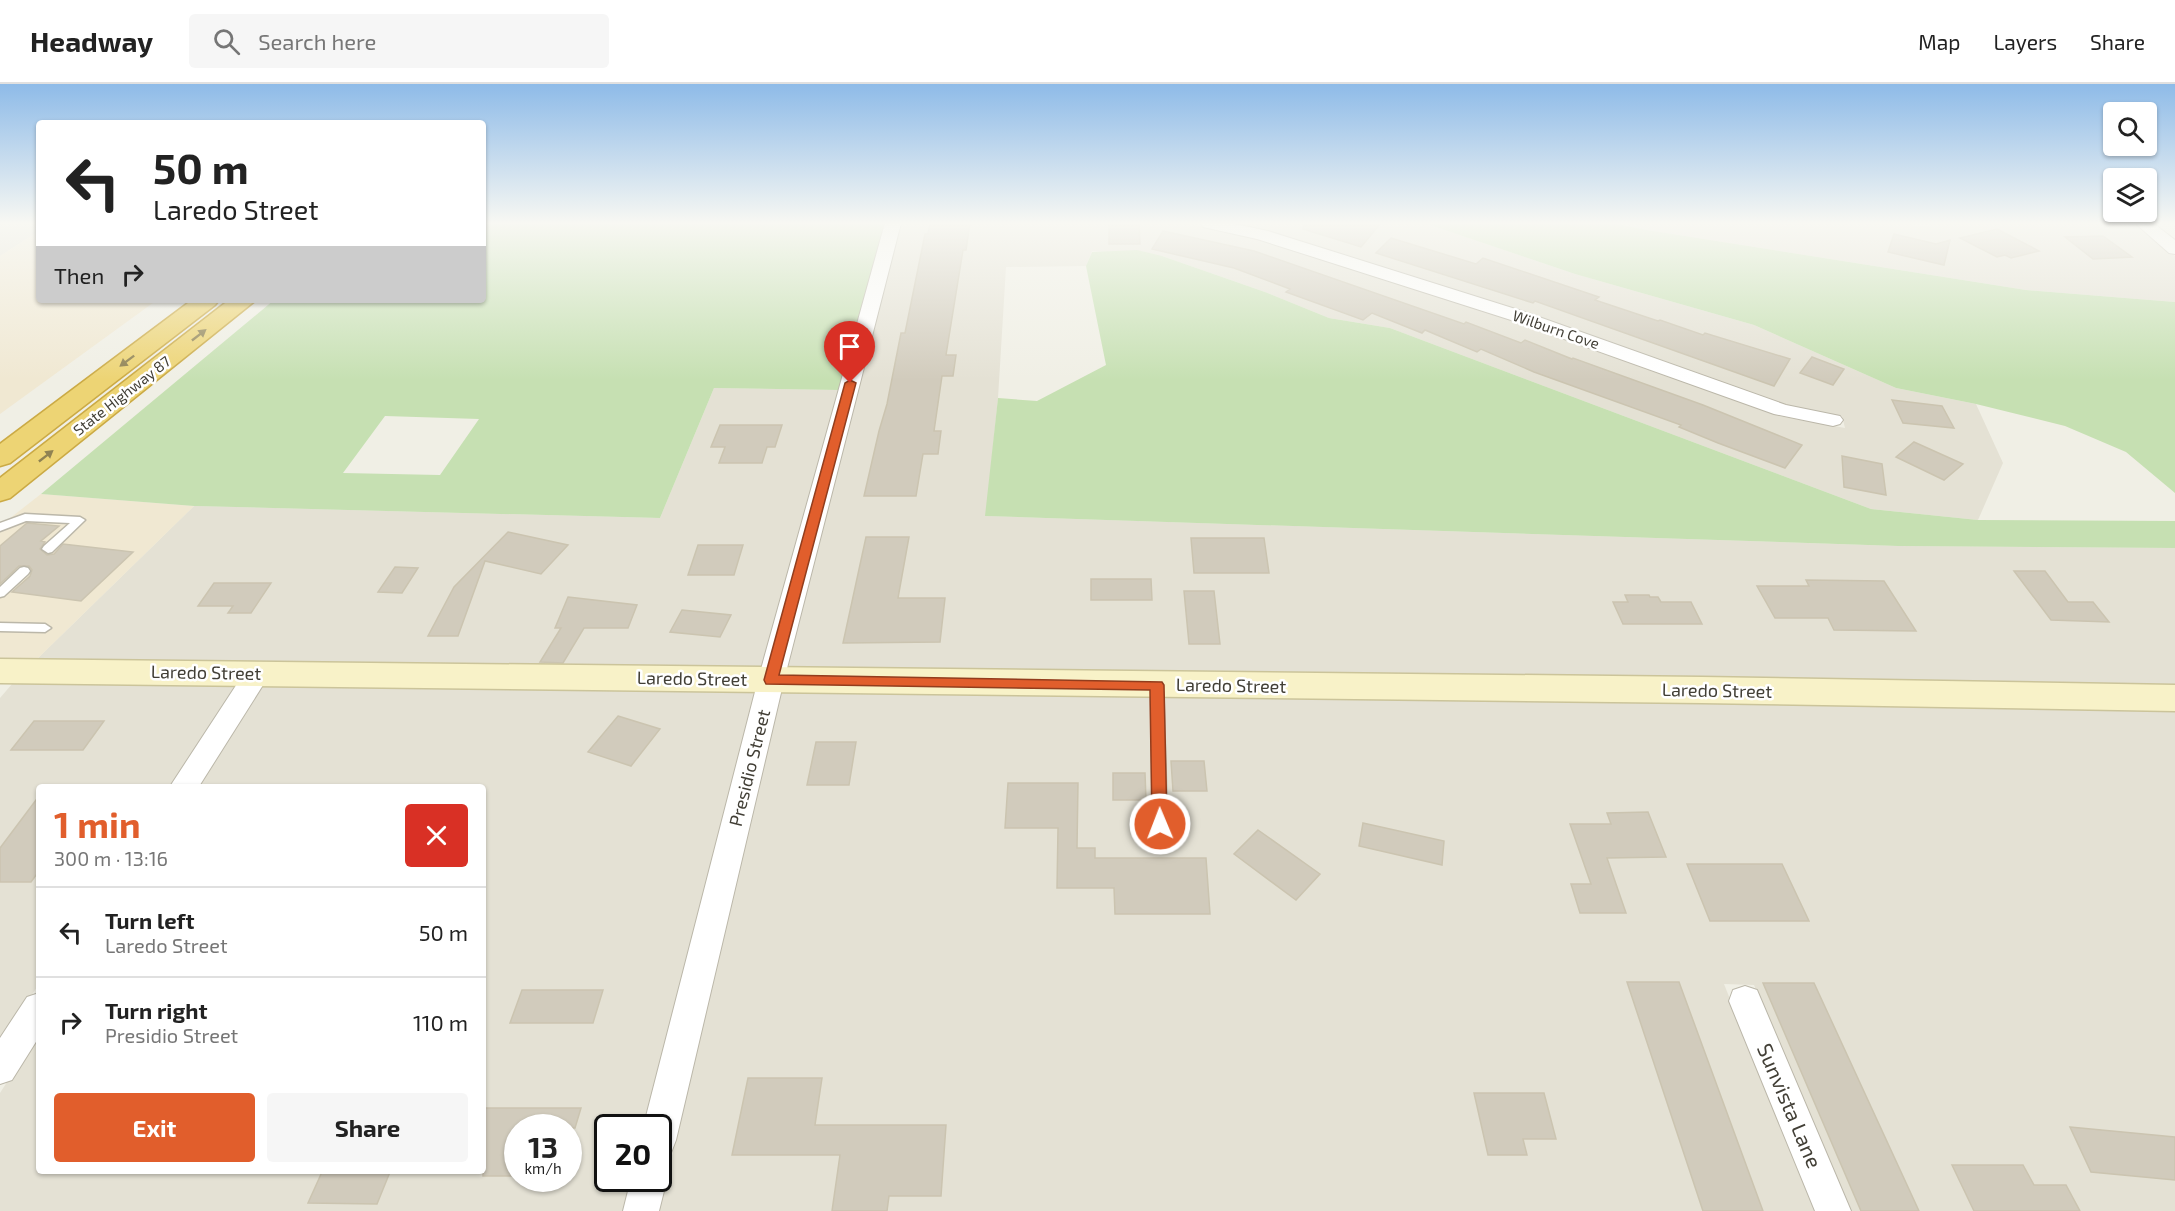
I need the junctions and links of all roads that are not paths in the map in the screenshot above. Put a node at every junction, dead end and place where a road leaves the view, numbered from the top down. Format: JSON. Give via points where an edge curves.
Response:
{"nodes":[{"id":1,"x":879,"y":276,"type":"edge"},
{"id":2,"x":1390,"y":276,"type":"edge"},
{"id":3,"x":203,"y":303,"type":"edge"},
{"id":4,"x":240,"y":303,"type":"edge"},
{"id":5,"x":1833,"y":420,"type":"dead end"},
{"id":6,"x":0,"y":457,"type":"edge"},
{"id":7,"x":0,"y":492,"type":"edge"},
{"id":8,"x":0,"y":526,"type":"edge"},
{"id":9,"x":48,"y":549,"type":"dead end"},
{"id":10,"x":24,"y":571,"type":"dead end"},
{"id":11,"x":0,"y":593,"type":"edge"},
{"id":12,"x":0,"y":627,"type":"edge"},
{"id":13,"x":45,"y":628,"type":"dead end"},
{"id":14,"x":0,"y":671,"type":"edge"},
{"id":15,"x":257,"y":674,"type":"junction"},
{"id":16,"x":771,"y":680,"type":"junction"},
{"id":17,"x":1157,"y":685,"type":"junction"},
{"id":18,"x":2175,"y":698,"type":"edge"},
{"id":19,"x":186,"y":784,"type":"edge"},
{"id":20,"x":1160,"y":824,"type":"dead end"},
{"id":21,"x":1745,"y":1001,"type":"dead end"},
{"id":22,"x":36,"y":1013,"type":"edge"},
{"id":23,"x":0,"y":1068,"type":"edge"},
{"id":24,"x":664,"y":1114,"type":"edge"},
{"id":25,"x":646,"y":1192,"type":"edge"},
{"id":26,"x":641,"y":1211,"type":"edge"},
{"id":27,"x":1833,"y":1211,"type":"edge"}],
"edges":[{"from":1,"to":16,"type":"street","name":"Presidio Street"},
{"from":2,"to":5,"type":"street","name":"Wilburn Cove","via":[[1518,316],[1782,410]]},
{"from":3,"to":6,"type":"highway","one_way":true},
{"from":7,"to":4,"type":"highway","name":"State Highway 87","one_way":true},
{"from":8,"to":9,"type":"lane","via":[[25,517],[80,520]]},
{"from":10,"to":11,"type":"lane"},
{"from":12,"to":13,"type":"lane"},
{"from":14,"to":15,"type":"street","name":"Laredo Street"},
{"from":15,"to":16,"type":"street","name":"Laredo Street"},
{"from":15,"to":19,"type":"street"},
{"from":16,"to":17,"type":"street","name":"Laredo Street"},
{"from":16,"to":24,"type":"street","name":"Presidio Street"},
{"from":17,"to":18,"type":"street","name":"Laredo Street"},
{"from":17,"to":20,"type":"lane"},
{"from":21,"to":27,"type":"street","name":"Sunvista Lane"},
{"from":22,"to":23,"type":"street"},
{"from":25,"to":26,"type":"street"}]}
